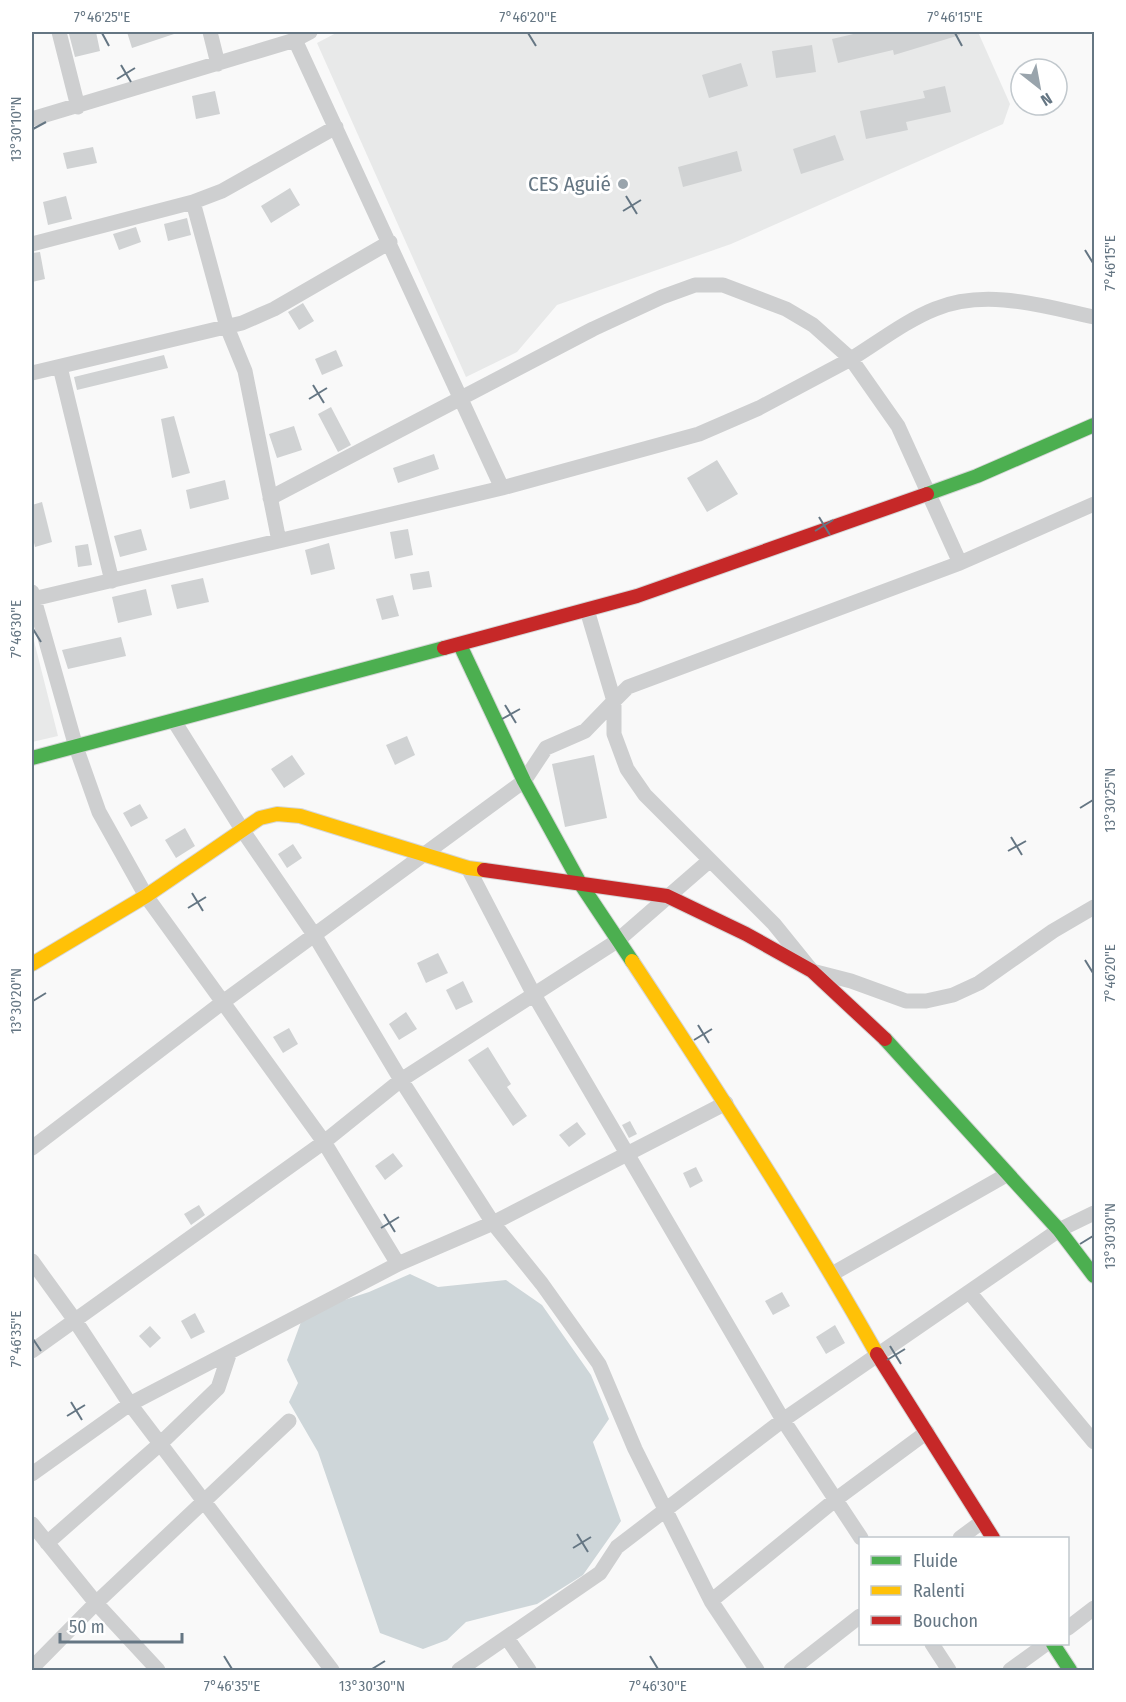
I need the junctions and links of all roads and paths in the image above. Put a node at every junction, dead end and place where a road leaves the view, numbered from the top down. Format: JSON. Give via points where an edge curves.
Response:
{"nodes":[{"id":1,"x":59,"y":32,"type":"edge"},
{"id":2,"x":210,"y":32,"type":"edge"},
{"id":3,"x":310,"y":32,"type":"edge"},
{"id":4,"x":295,"y":40,"type":"junction"},
{"id":5,"x":218,"y":64,"type":"junction"},
{"id":6,"x":78,"y":107,"type":"junction"},
{"id":7,"x":32,"y":119,"type":"edge"},
{"id":8,"x":336,"y":127,"type":"junction"},
{"id":9,"x":193,"y":202,"type":"junction"},
{"id":10,"x":390,"y":242,"type":"junction"},
{"id":11,"x":32,"y":244,"type":"edge"},
{"id":12,"x":1095,"y":317,"type":"edge"},
{"id":13,"x":227,"y":327,"type":"junction"},
{"id":14,"x":851,"y":359,"type":"junction"},
{"id":15,"x":60,"y":367,"type":"junction"},
{"id":16,"x":32,"y":373,"type":"edge"},
{"id":17,"x":460,"y":397,"type":"junction"},
{"id":18,"x":1095,"y":425,"type":"edge"},
{"id":19,"x":502,"y":488,"type":"junction"},
{"id":20,"x":929,"y":493,"type":"junction"},
{"id":21,"x":270,"y":498,"type":"junction"},
{"id":22,"x":1095,"y":504,"type":"edge"},
{"id":23,"x":279,"y":541,"type":"junction"},
{"id":24,"x":960,"y":563,"type":"junction"},
{"id":25,"x":112,"y":581,"type":"junction"},
{"id":26,"x":32,"y":596,"type":"edge"},
{"id":27,"x":587,"y":610,"type":"junction"},
{"id":28,"x":460,"y":645,"type":"junction"},
{"id":29,"x":614,"y":701,"type":"junction"},
{"id":30,"x":174,"y":721,"type":"junction"},
{"id":31,"x":76,"y":747,"type":"junction"},
{"id":32,"x":32,"y":758,"type":"edge"},
{"id":33,"x":525,"y":781,"type":"junction"},
{"id":34,"x":243,"y":831,"type":"junction"},
{"id":35,"x":422,"y":855,"type":"junction"},
{"id":36,"x":709,"y":861,"type":"junction"},
{"id":37,"x":468,"y":868,"type":"junction"},
{"id":38,"x":580,"y":883,"type":"junction"},
{"id":39,"x":146,"y":896,"type":"junction"},
{"id":40,"x":667,"y":896,"type":"junction"},
{"id":41,"x":1095,"y":907,"type":"edge"},
{"id":42,"x":315,"y":936,"type":"junction"},
{"id":43,"x":617,"y":941,"type":"junction"},
{"id":44,"x":32,"y":964,"type":"edge"},
{"id":45,"x":812,"y":971,"type":"junction"},
{"id":46,"x":534,"y":993,"type":"junction"},
{"id":47,"x":223,"y":1002,"type":"junction"},
{"id":48,"x":401,"y":1080,"type":"junction"},
{"id":49,"x":726,"y":1103,"type":"junction"},
{"id":50,"x":324,"y":1142,"type":"junction"},
{"id":51,"x":32,"y":1148,"type":"edge"},
{"id":52,"x":629,"y":1154,"type":"junction"},
{"id":53,"x":1008,"y":1174,"type":"junction"},
{"id":54,"x":1095,"y":1213,"type":"edge"},
{"id":55,"x":493,"y":1223,"type":"junction"},
{"id":56,"x":1059,"y":1230,"type":"junction"},
{"id":57,"x":32,"y":1261,"type":"edge"},
{"id":58,"x":398,"y":1264,"type":"junction"},
{"id":59,"x":832,"y":1274,"type":"junction"},
{"id":60,"x":1095,"y":1276,"type":"edge"},
{"id":61,"x":970,"y":1293,"type":"junction"},
{"id":62,"x":74,"y":1319,"type":"junction"},
{"id":63,"x":32,"y":1351,"type":"edge"},
{"id":64,"x":230,"y":1352,"type":"junction"},
{"id":65,"x":879,"y":1357,"type":"junction"},
{"id":66,"x":130,"y":1404,"type":"junction"},
{"id":67,"x":783,"y":1420,"type":"junction"},
{"id":68,"x":289,"y":1421,"type":"dead end"},
{"id":69,"x":927,"y":1432,"type":"junction"},
{"id":70,"x":1095,"y":1442,"type":"edge"},
{"id":71,"x":160,"y":1444,"type":"junction"},
{"id":72,"x":32,"y":1474,"type":"edge"},
{"id":73,"x":835,"y":1500,"type":"junction"},
{"id":74,"x":204,"y":1503,"type":"junction"},
{"id":75,"x":665,"y":1509,"type":"junction"},
{"id":76,"x":983,"y":1521,"type":"junction"},
{"id":77,"x":32,"y":1524,"type":"edge"},
{"id":78,"x":860,"y":1537,"type":"edge"},
{"id":79,"x":963,"y":1537,"type":"edge"},
{"id":80,"x":992,"y":1537,"type":"edge"},
{"id":81,"x":47,"y":1543,"type":"junction"},
{"id":82,"x":711,"y":1601,"type":"junction"},
{"id":83,"x":96,"y":1603,"type":"junction"},
{"id":84,"x":1095,"y":1608,"type":"edge"},
{"id":85,"x":859,"y":1618,"type":"edge"},
{"id":86,"x":1069,"y":1627,"type":"edge"},
{"id":87,"x":507,"y":1638,"type":"junction"},
{"id":88,"x":933,"y":1645,"type":"edge"},
{"id":89,"x":1045,"y":1645,"type":"edge"},
{"id":90,"x":1054,"y":1645,"type":"edge"},
{"id":91,"x":32,"y":1668,"type":"edge"},
{"id":92,"x":158,"y":1671,"type":"edge"},
{"id":93,"x":332,"y":1671,"type":"edge"},
{"id":94,"x":459,"y":1671,"type":"edge"},
{"id":95,"x":529,"y":1671,"type":"edge"},
{"id":96,"x":757,"y":1671,"type":"edge"},
{"id":97,"x":791,"y":1671,"type":"edge"},
{"id":98,"x":950,"y":1671,"type":"edge"},
{"id":99,"x":1010,"y":1671,"type":"edge"},
{"id":100,"x":1070,"y":1671,"type":"edge"}],
"edges":[{"from":1,"to":6,"type":"street"},
{"from":2,"to":5,"type":"street"},
{"from":3,"to":4,"type":"street"},
{"from":4,"to":5,"type":"street"},
{"from":4,"to":8,"type":"street"},
{"from":5,"to":6,"type":"street"},
{"from":6,"to":7,"type":"street"},
{"from":8,"to":9,"type":"street","via":[[222,191]]},
{"from":8,"to":10,"type":"street"},
{"from":9,"to":11,"type":"street"},
{"from":9,"to":13,"type":"street"},
{"from":10,"to":13,"type":"street","via":[[274,309]]},
{"from":10,"to":17,"type":"street"},
{"from":12,"to":14,"type":"street","via":[[1022,301],[974,299],[934,309]]},
{"from":13,"to":15,"type":"street"},
{"from":13,"to":21,"type":"street","via":[[244,371]]},
{"from":14,"to":17,"type":"street","via":[[813,325],[786,309],[723,285],[695,285],[593,328]]},
{"from":14,"to":19,"type":"street","via":[[759,408],[699,434]]},
{"from":14,"to":20,"type":"street","via":[[898,426]]},
{"from":15,"to":16,"type":"street"},
{"from":15,"to":25,"type":"street"},
{"from":17,"to":19,"type":"street"},
{"from":17,"to":21,"type":"street"},
{"from":18,"to":20,"type":"main road"},
{"from":19,"to":23,"type":"street"},
{"from":20,"to":24,"type":"street"},
{"from":20,"to":27,"type":"main road","via":[[765,553]]},
{"from":21,"to":23,"type":"street"},
{"from":22,"to":24,"type":"street"},
{"from":23,"to":25,"type":"street"},
{"from":24,"to":29,"type":"street","via":[[628,687]]},
{"from":25,"to":26,"type":"street"},
{"from":26,"to":31,"type":"street"},
{"from":27,"to":28,"type":"main road"},
{"from":27,"to":29,"type":"street"},
{"from":28,"to":30,"type":"main road"},
{"from":28,"to":33,"type":"main road"},
{"from":29,"to":33,"type":"street","via":[[585,731],[546,748]]},
{"from":29,"to":36,"type":"street","via":[[614,734],[627,769],[645,795]]},
{"from":30,"to":31,"type":"main road"},
{"from":30,"to":34,"type":"street"},
{"from":31,"to":32,"type":"main road"},
{"from":31,"to":39,"type":"street","via":[[99,812]]},
{"from":33,"to":35,"type":"street"},
{"from":33,"to":38,"type":"main road"},
{"from":34,"to":35,"type":"main road","via":[[260,818],[277,814],[300,816]]},
{"from":34,"to":39,"type":"main road"},
{"from":34,"to":42,"type":"street"},
{"from":35,"to":37,"type":"main road"},
{"from":35,"to":42,"type":"street"},
{"from":36,"to":40,"type":"street"},
{"from":36,"to":45,"type":"street","via":[[774,924]]},
{"from":37,"to":38,"type":"main road"},
{"from":37,"to":46,"type":"street"},
{"from":38,"to":40,"type":"main road"},
{"from":38,"to":43,"type":"main road"},
{"from":39,"to":44,"type":"main road"},
{"from":39,"to":47,"type":"street"},
{"from":40,"to":43,"type":"street"},
{"from":40,"to":45,"type":"main road"},
{"from":41,"to":45,"type":"street","via":[[979,983],[953,995],[906,1001]]},
{"from":42,"to":47,"type":"street"},
{"from":42,"to":48,"type":"street"},
{"from":43,"to":46,"type":"street"},
{"from":43,"to":49,"type":"main road"},
{"from":45,"to":53,"type":"main road","via":[[898,1051]]},
{"from":46,"to":48,"type":"street"},
{"from":46,"to":52,"type":"street"},
{"from":47,"to":50,"type":"street"},
{"from":47,"to":51,"type":"street"},
{"from":48,"to":50,"type":"street"},
{"from":48,"to":55,"type":"street"},
{"from":49,"to":52,"type":"street"},
{"from":49,"to":59,"type":"main road"},
{"from":50,"to":58,"type":"street"},
{"from":50,"to":62,"type":"street"},
{"from":52,"to":55,"type":"street"},
{"from":52,"to":67,"type":"street"},
{"from":53,"to":56,"type":"main road"},
{"from":53,"to":59,"type":"street"},
{"from":54,"to":56,"type":"street"},
{"from":55,"to":58,"type":"street"},
{"from":55,"to":75,"type":"street","via":[[599,1364]]},
{"from":56,"to":60,"type":"main road"},
{"from":56,"to":61,"type":"street"},
{"from":57,"to":62,"type":"street"},
{"from":58,"to":64,"type":"street"},
{"from":59,"to":65,"type":"main road"},
{"from":61,"to":65,"type":"street"},
{"from":61,"to":70,"type":"street"},
{"from":62,"to":63,"type":"street"},
{"from":62,"to":66,"type":"street"},
{"from":64,"to":66,"type":"street"},
{"from":64,"to":71,"type":"street","via":[[218,1388]]},
{"from":65,"to":67,"type":"street"},
{"from":65,"to":69,"type":"main road"},
{"from":66,"to":71,"type":"street"},
{"from":66,"to":72,"type":"street"},
{"from":67,"to":73,"type":"street"},
{"from":67,"to":75,"type":"street"},
{"from":68,"to":74,"type":"street"},
{"from":69,"to":73,"type":"street"},
{"from":69,"to":76,"type":"main road"},
{"from":71,"to":74,"type":"street"},
{"from":71,"to":81,"type":"street"},
{"from":73,"to":78,"type":"street"},
{"from":73,"to":82,"type":"street"},
{"from":74,"to":83,"type":"street"},
{"from":74,"to":93,"type":"street"},
{"from":75,"to":82,"type":"street"},
{"from":75,"to":87,"type":"street","via":[[617,1547],[600,1573]]},
{"from":76,"to":79,"type":"street"},
{"from":76,"to":80,"type":"main road"},
{"from":77,"to":81,"type":"street"},
{"from":81,"to":83,"type":"street"},
{"from":82,"to":96,"type":"street"},
{"from":83,"to":91,"type":"street"},
{"from":83,"to":92,"type":"street"},
{"from":84,"to":86,"type":"street"},
{"from":85,"to":97,"type":"street"},
{"from":87,"to":94,"type":"street"},
{"from":87,"to":95,"type":"street"},
{"from":88,"to":98,"type":"street"},
{"from":89,"to":99,"type":"street"},
{"from":90,"to":100,"type":"main road"}]}
